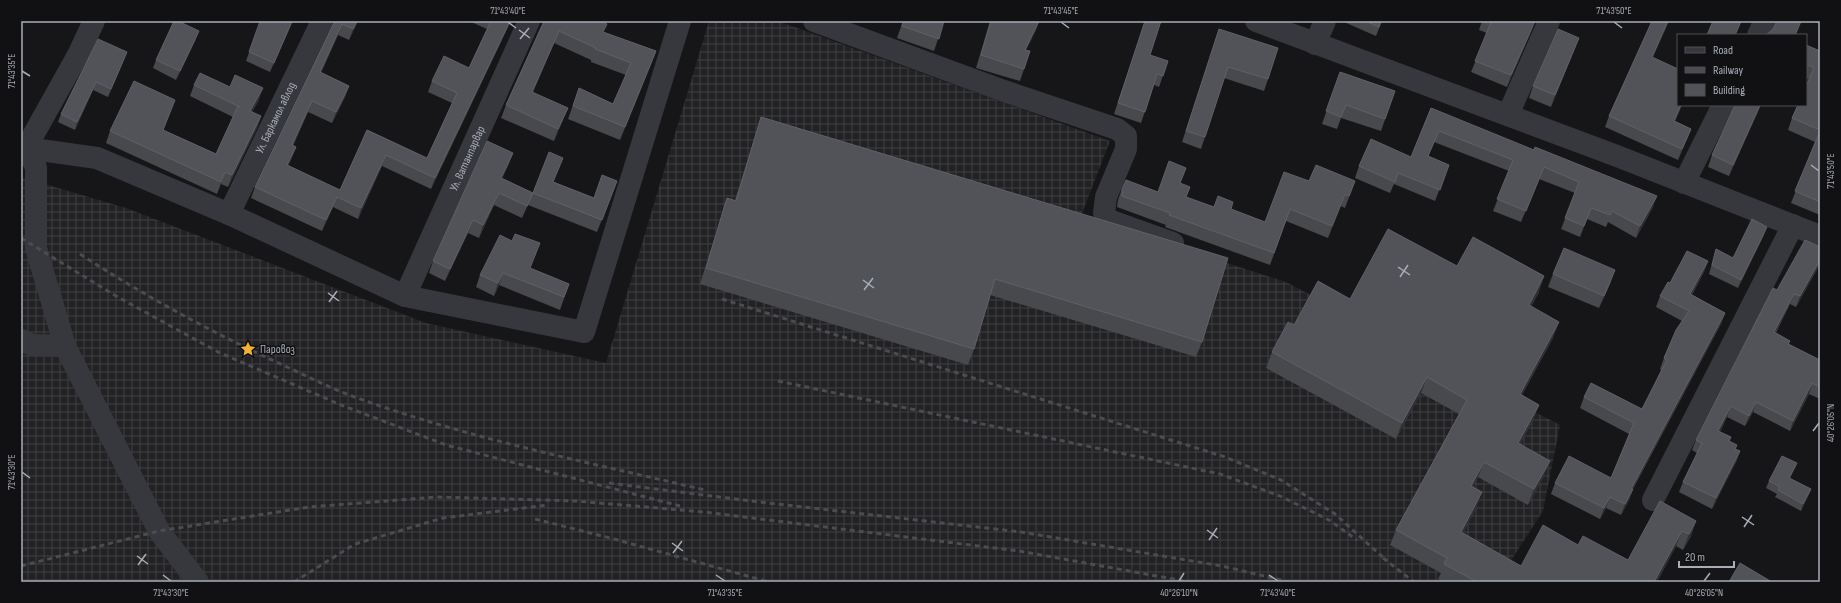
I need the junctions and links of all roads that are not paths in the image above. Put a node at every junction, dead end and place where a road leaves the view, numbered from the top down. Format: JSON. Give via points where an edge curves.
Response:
{"nodes":[{"id":1,"x":94,"y":21,"type":"edge"},
{"id":2,"x":322,"y":21,"type":"edge"},
{"id":3,"x":529,"y":21,"type":"edge"},
{"id":4,"x":680,"y":21,"type":"edge"},
{"id":5,"x":814,"y":21,"type":"edge"},
{"id":6,"x":1256,"y":21,"type":"edge"},
{"id":7,"x":1325,"y":21,"type":"edge"},
{"id":8,"x":1549,"y":21,"type":"edge"},
{"id":9,"x":1765,"y":21,"type":"edge"},
{"id":10,"x":1758,"y":34,"type":"edge"},
{"id":11,"x":1315,"y":44,"type":"junction"},
{"id":12,"x":1722,"y":106,"type":"edge"},
{"id":13,"x":1508,"y":115,"type":"junction"},
{"id":14,"x":24,"y":146,"type":"edge"},
{"id":15,"x":1684,"y":183,"type":"junction"},
{"id":16,"x":229,"y":214,"type":"junction"},
{"id":17,"x":1793,"y":225,"type":"junction"},
{"id":18,"x":1820,"y":236,"type":"edge"},
{"id":19,"x":1191,"y":249,"type":"edge"},
{"id":20,"x":405,"y":296,"type":"junction"},
{"id":21,"x":21,"y":340,"type":"edge"},
{"id":22,"x":64,"y":346,"type":"junction"},
{"id":23,"x":1653,"y":500,"type":"dead end"},
{"id":24,"x":198,"y":582,"type":"edge"}],
"edges":[{"from":1,"to":14,"type":"street","via":[[79,53]]},
{"from":2,"to":16,"type":"street","name":"Ул. Баркамол авлод"},
{"from":3,"to":20,"type":"street","name":"Ул. Ватанпарвар"},
{"from":4,"to":20,"type":"street","via":[[584,332]]},
{"from":5,"to":19,"type":"street","via":[[1004,91],[1117,129],[1126,136],[1126,149],[1106,197],[1104,213],[1109,220]]},
{"from":6,"to":11,"type":"street"},
{"from":7,"to":11,"type":"street"},
{"from":8,"to":13,"type":"street"},
{"from":9,"to":10,"type":"street"},
{"from":11,"to":13,"type":"street"},
{"from":12,"to":15,"type":"street"},
{"from":13,"to":15,"type":"street"},
{"from":14,"to":16,"type":"street","via":[[97,158]]},
{"from":14,"to":22,"type":"street","via":[[36,167],[36,248]]},
{"from":15,"to":17,"type":"street"},
{"from":16,"to":20,"type":"street"},
{"from":17,"to":18,"type":"street"},
{"from":17,"to":23,"type":"street"},
{"from":21,"to":22,"type":"street","via":[[32,345]]},
{"from":22,"to":24,"type":"street","via":[[159,531]]}]}
